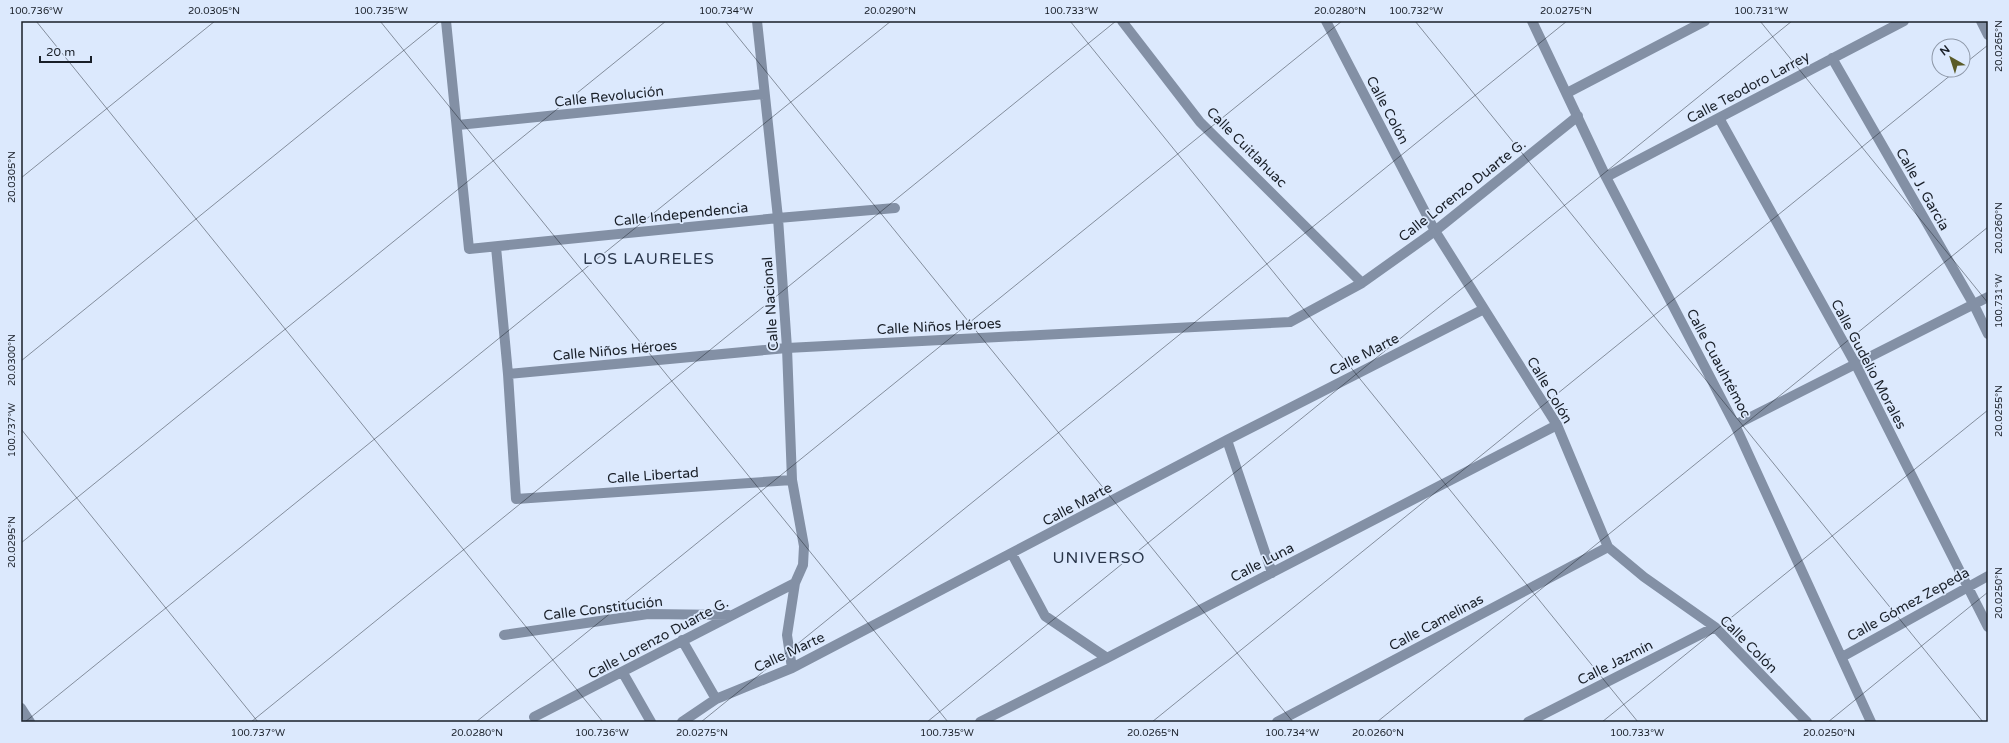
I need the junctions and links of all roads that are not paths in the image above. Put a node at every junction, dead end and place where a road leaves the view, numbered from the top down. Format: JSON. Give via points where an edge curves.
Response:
{"nodes":[{"id":1,"x":446,"y":21,"type":"edge"},
{"id":2,"x":757,"y":21,"type":"edge"},
{"id":3,"x":1122,"y":21,"type":"edge"},
{"id":4,"x":1326,"y":21,"type":"edge"},
{"id":5,"x":1532,"y":21,"type":"edge"},
{"id":6,"x":1705,"y":21,"type":"edge"},
{"id":7,"x":1904,"y":21,"type":"edge"},
{"id":8,"x":1981,"y":21,"type":"edge"},
{"id":9,"x":1988,"y":35,"type":"edge"},
{"id":10,"x":1832,"y":58,"type":"junction"},
{"id":11,"x":1567,"y":92,"type":"junction"},
{"id":12,"x":764,"y":94,"type":"junction"},
{"id":13,"x":1578,"y":116,"type":"junction"},
{"id":14,"x":1719,"y":118,"type":"junction"},
{"id":15,"x":458,"y":125,"type":"junction"},
{"id":16,"x":1606,"y":177,"type":"junction"},
{"id":17,"x":895,"y":208,"type":"dead end"},
{"id":18,"x":778,"y":218,"type":"junction"},
{"id":19,"x":1435,"y":231,"type":"junction"},
{"id":20,"x":496,"y":247,"type":"junction"},
{"id":21,"x":1362,"y":283,"type":"junction"},
{"id":22,"x":1988,"y":297,"type":"edge"},
{"id":23,"x":1974,"y":305,"type":"junction"},
{"id":24,"x":1484,"y":309,"type":"junction"},
{"id":25,"x":1988,"y":334,"type":"edge"},
{"id":26,"x":787,"y":348,"type":"junction"},
{"id":27,"x":1856,"y":365,"type":"junction"},
{"id":28,"x":508,"y":374,"type":"junction"},
{"id":29,"x":1557,"y":425,"type":"junction"},
{"id":30,"x":1735,"y":425,"type":"junction"},
{"id":31,"x":1227,"y":440,"type":"junction"},
{"id":32,"x":792,"y":480,"type":"junction"},
{"id":33,"x":1608,"y":548,"type":"junction"},
{"id":34,"x":1012,"y":554,"type":"junction"},
{"id":35,"x":1272,"y":573,"type":"junction"},
{"id":36,"x":1988,"y":576,"type":"edge"},
{"id":37,"x":794,"y":583,"type":"junction"},
{"id":38,"x":1967,"y":587,"type":"junction"},
{"id":39,"x":730,"y":615,"type":"junction"},
{"id":40,"x":1715,"y":627,"type":"junction"},
{"id":41,"x":1988,"y":627,"type":"edge"},
{"id":42,"x":504,"y":635,"type":"dead end"},
{"id":43,"x":682,"y":640,"type":"junction"},
{"id":44,"x":1842,"y":657,"type":"junction"},
{"id":45,"x":1107,"y":658,"type":"junction"},
{"id":46,"x":792,"y":668,"type":"junction"},
{"id":47,"x":623,"y":673,"type":"junction"},
{"id":48,"x":716,"y":699,"type":"junction"},
{"id":49,"x":21,"y":708,"type":"edge"},
{"id":50,"x":534,"y":717,"type":"dead end"},
{"id":51,"x":30,"y":722,"type":"edge"},
{"id":52,"x":651,"y":722,"type":"edge"},
{"id":53,"x":682,"y":722,"type":"edge"},
{"id":54,"x":980,"y":722,"type":"edge"},
{"id":55,"x":1277,"y":722,"type":"edge"},
{"id":56,"x":1528,"y":722,"type":"edge"},
{"id":57,"x":1807,"y":722,"type":"edge"},
{"id":58,"x":1871,"y":722,"type":"edge"}],
"edges":[{"from":1,"to":15,"type":"street"},
{"from":2,"to":12,"type":"street","name":"Calle Nacional"},
{"from":3,"to":21,"type":"street","name":"Calle Cuitlahuac","via":[[1200,122]]},
{"from":4,"to":19,"type":"street","name":"Calle Colón"},
{"from":5,"to":11,"type":"street","name":"Calle Cuauhtémoc"},
{"from":6,"to":11,"type":"street"},
{"from":7,"to":10,"type":"street","name":"Calle Teodoro Larrey"},
{"from":8,"to":9,"type":"street"},
{"from":10,"to":14,"type":"street","name":"Calle Teodoro Larrey"},
{"from":10,"to":23,"type":"street","name":"Calle J. García"},
{"from":11,"to":13,"type":"street","name":"Calle Cuauhtémoc"},
{"from":12,"to":15,"type":"street","name":"Calle Revolución"},
{"from":12,"to":18,"type":"street","name":"Calle Nacional"},
{"from":13,"to":16,"type":"street","name":"Calle Cuauhtémoc"},
{"from":13,"to":19,"type":"street","name":"Calle Lorenzo Duarte G."},
{"from":14,"to":16,"type":"street","name":"Calle Teodoro Larrey"},
{"from":14,"to":27,"type":"street","name":"Calle Gudelio Morales"},
{"from":15,"to":20,"type":"street","name":"Calle Independencia","via":[[469,249]]},
{"from":16,"to":30,"type":"street","name":"Calle Cuauhtémoc"},
{"from":17,"to":18,"type":"street","name":"Calle Independencia"},
{"from":18,"to":20,"type":"street","name":"Calle Independencia"},
{"from":18,"to":26,"type":"street","name":"Calle Nacional"},
{"from":19,"to":21,"type":"street","name":"Calle Lorenzo Duarte G."},
{"from":19,"to":24,"type":"street","name":"Calle Colón"},
{"from":20,"to":28,"type":"street"},
{"from":21,"to":26,"type":"street","name":"Calle Niños Héroes","via":[[1290,322]]},
{"from":22,"to":23,"type":"street"},
{"from":23,"to":25,"type":"street","name":"Calle J. García"},
{"from":23,"to":27,"type":"street"},
{"from":24,"to":29,"type":"street","name":"Calle Colón"},
{"from":24,"to":31,"type":"street","name":"Calle Marte"},
{"from":26,"to":28,"type":"street","name":"Calle Niños Héroes"},
{"from":26,"to":32,"type":"street","name":"Calle Nacional"},
{"from":27,"to":30,"type":"street"},
{"from":27,"to":38,"type":"street","name":"Calle Gudelio Morales"},
{"from":28,"to":32,"type":"street","name":"Calle Libertad","via":[[516,498]]},
{"from":29,"to":33,"type":"street","name":"Calle Colón"},
{"from":29,"to":35,"type":"street","name":"Calle Luna"},
{"from":30,"to":44,"type":"street","name":"Calle Cuauhtémoc"},
{"from":31,"to":34,"type":"street","name":"Calle Marte"},
{"from":31,"to":35,"type":"street"},
{"from":32,"to":37,"type":"street","name":"Calle Nacional","via":[[804,546],[803,565]]},
{"from":33,"to":40,"type":"street","name":"Calle Colón","via":[[1644,578]]},
{"from":33,"to":55,"type":"street","name":"Calle Camelinas"},
{"from":34,"to":45,"type":"street","via":[[1045,616]]},
{"from":34,"to":46,"type":"street","name":"Calle Marte"},
{"from":35,"to":45,"type":"street","name":"Calle Luna"},
{"from":36,"to":38,"type":"street","name":"Calle Gómez Zepeda"},
{"from":37,"to":39,"type":"street","name":"Calle Lorenzo Duarte G."},
{"from":37,"to":46,"type":"street","name":"Calle Nacional","via":[[787,636]]},
{"from":38,"to":41,"type":"street","name":"Calle Gudelio Morales"},
{"from":38,"to":44,"type":"street","name":"Calle Gómez Zepeda"},
{"from":39,"to":42,"type":"street","name":"Calle Constitución","via":[[648,614]]},
{"from":39,"to":43,"type":"street","name":"Calle Lorenzo Duarte G."},
{"from":40,"to":56,"type":"street","name":"Calle Jazmín"},
{"from":40,"to":57,"type":"street","name":"Calle Colón"},
{"from":43,"to":47,"type":"street","name":"Calle Lorenzo Duarte G."},
{"from":43,"to":48,"type":"street"},
{"from":44,"to":58,"type":"street","name":"Calle Cuauhtémoc"},
{"from":45,"to":54,"type":"street","name":"Calle Luna"},
{"from":46,"to":48,"type":"street","name":"Calle Marte"},
{"from":47,"to":50,"type":"street","name":"Calle Lorenzo Duarte G."},
{"from":47,"to":52,"type":"street"},
{"from":48,"to":53,"type":"street","name":"Calle Marte"},
{"from":49,"to":51,"type":"street"}]}
